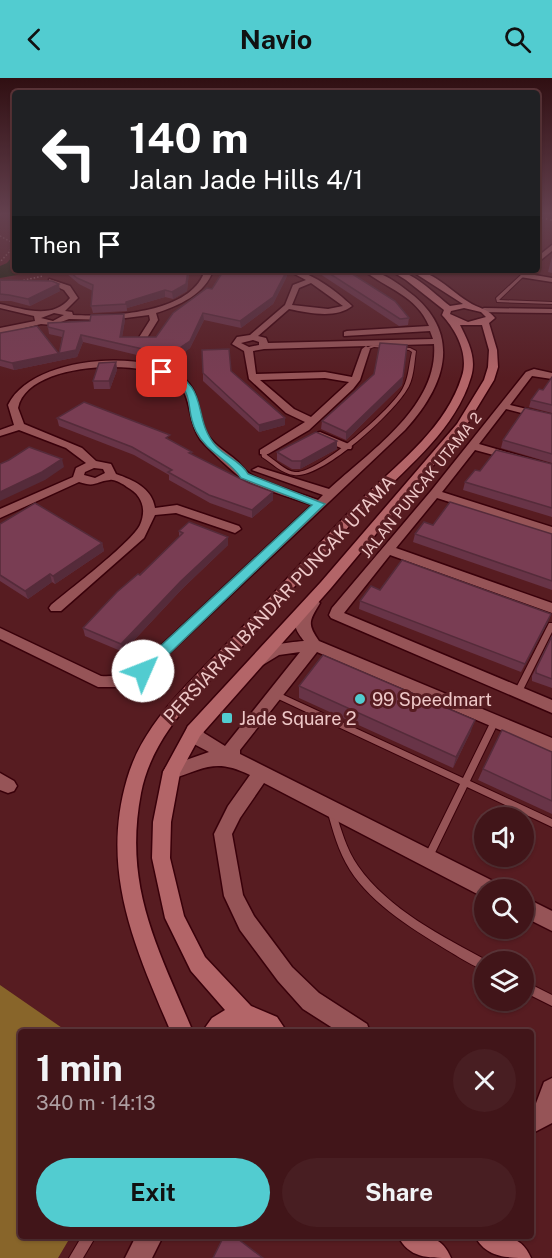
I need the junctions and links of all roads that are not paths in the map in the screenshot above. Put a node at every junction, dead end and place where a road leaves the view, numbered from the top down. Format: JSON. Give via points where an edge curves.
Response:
{"nodes":[{"id":1,"x":208,"y":273,"type":"edge"},
{"id":2,"x":297,"y":273,"type":"edge"},
{"id":3,"x":372,"y":273,"type":"edge"},
{"id":4,"x":400,"y":273,"type":"edge"},
{"id":5,"x":419,"y":273,"type":"edge"},
{"id":6,"x":524,"y":273,"type":"edge"},
{"id":7,"x":528,"y":273,"type":"edge"},
{"id":8,"x":52,"y":280,"type":"edge"},
{"id":9,"x":310,"y":280,"type":"junction"},
{"id":10,"x":552,"y":280,"type":"edge"},
{"id":11,"x":552,"y":303,"type":"edge"},
{"id":12,"x":0,"y":306,"type":"edge"},
{"id":13,"x":288,"y":306,"type":"junction"},
{"id":14,"x":471,"y":306,"type":"junction"},
{"id":15,"x":60,"y":311,"type":"junction"},
{"id":16,"x":152,"y":312,"type":"junction"},
{"id":17,"x":552,"y":313,"type":"edge"},
{"id":18,"x":451,"y":315,"type":"junction"},
{"id":19,"x":69,"y":317,"type":"junction"},
{"id":20,"x":486,"y":317,"type":"junction"},
{"id":21,"x":40,"y":319,"type":"junction"},
{"id":22,"x":434,"y":328,"type":"junction"},
{"id":23,"x":0,"y":331,"type":"edge"},
{"id":24,"x":253,"y":337,"type":"junction"},
{"id":25,"x":142,"y":339,"type":"edge"},
{"id":26,"x":441,"y":341,"type":"junction"},
{"id":27,"x":263,"y":343,"type":"junction"},
{"id":28,"x":366,"y":349,"type":"joint"},
{"id":29,"x":248,"y":350,"type":"junction"},
{"id":30,"x":552,"y":376,"type":"edge"},
{"id":31,"x":252,"y":377,"type":"junction"},
{"id":32,"x":355,"y":380,"type":"junction"},
{"id":33,"x":504,"y":406,"type":"junction"},
{"id":34,"x":552,"y":418,"type":"edge"},
{"id":35,"x":308,"y":425,"type":"junction"},
{"id":36,"x":20,"y":426,"type":"junction"},
{"id":37,"x":0,"y":433,"type":"edge"},
{"id":38,"x":473,"y":446,"type":"junction"},
{"id":39,"x":347,"y":447,"type":"junction"},
{"id":40,"x":264,"y":452,"type":"joint"},
{"id":41,"x":92,"y":464,"type":"junction"},
{"id":42,"x":240,"y":468,"type":"junction"},
{"id":43,"x":552,"y":468,"type":"edge"},
{"id":44,"x":109,"y":476,"type":"junction"},
{"id":45,"x":80,"y":478,"type":"junction"},
{"id":46,"x":330,"y":493,"type":"junction"},
{"id":47,"x":435,"y":493,"type":"junction"},
{"id":48,"x":319,"y":504,"type":"junction"},
{"id":49,"x":151,"y":512,"type":"junction"},
{"id":50,"x":0,"y":513,"type":"edge"},
{"id":51,"x":235,"y":529,"type":"dead end"},
{"id":52,"x":552,"y":531,"type":"edge"},
{"id":53,"x":388,"y":550,"type":"junction"},
{"id":54,"x":326,"y":585,"type":"junction"},
{"id":55,"x":56,"y":608,"type":"dead end"},
{"id":56,"x":552,"y":608,"type":"edge"},
{"id":57,"x":552,"y":625,"type":"edge"},
{"id":58,"x":0,"y":633,"type":"edge"},
{"id":59,"x":314,"y":645,"type":"junction"},
{"id":60,"x":243,"y":675,"type":"junction"},
{"id":61,"x":518,"y":692,"type":"junction"},
{"id":62,"x":275,"y":694,"type":"junction"},
{"id":63,"x":552,"y":707,"type":"edge"},
{"id":64,"x":495,"y":721,"type":"junction"},
{"id":65,"x":194,"y":731,"type":"junction"},
{"id":66,"x":552,"y":745,"type":"edge"},
{"id":67,"x":232,"y":758,"type":"junction"},
{"id":68,"x":172,"y":772,"type":"junction"},
{"id":69,"x":261,"y":773,"type":"junction"},
{"id":70,"x":465,"y":782,"type":"junction"},
{"id":71,"x":331,"y":808,"type":"junction"},
{"id":72,"x":552,"y":823,"type":"edge"},
{"id":73,"x":428,"y":858,"type":"junction"},
{"id":74,"x":474,"y":882,"type":"edge"},
{"id":75,"x":534,"y":912,"type":"edge"},
{"id":76,"x":552,"y":921,"type":"edge"},
{"id":77,"x":474,"y":959,"type":"edge"},
{"id":78,"x":534,"y":991,"type":"edge"},
{"id":79,"x":552,"y":1001,"type":"edge"},
{"id":80,"x":244,"y":1016,"type":"junction"},
{"id":81,"x":181,"y":1029,"type":"edge"},
{"id":82,"x":217,"y":1029,"type":"edge"},
{"id":83,"x":272,"y":1029,"type":"edge"},
{"id":84,"x":354,"y":1029,"type":"edge"},
{"id":85,"x":552,"y":1090,"type":"edge"},
{"id":86,"x":534,"y":1120,"type":"edge"},
{"id":87,"x":87,"y":1239,"type":"edge"},
{"id":88,"x":148,"y":1239,"type":"edge"},
{"id":89,"x":415,"y":1239,"type":"edge"},
{"id":90,"x":486,"y":1239,"type":"edge"},
{"id":91,"x":493,"y":1239,"type":"edge"},
{"id":92,"x":513,"y":1252,"type":"edge"},
{"id":93,"x":76,"y":1258,"type":"edge"},
{"id":94,"x":138,"y":1258,"type":"edge"},
{"id":95,"x":438,"y":1258,"type":"edge"}],
"edges":[{"from":1,"to":16,"type":"street","via":[[205,282],[194,291]]},
{"from":2,"to":9,"type":"street"},
{"from":3,"to":22,"type":"street","via":[[422,307]]},
{"from":4,"to":18,"type":"street"},
{"from":5,"to":14,"type":"street"},
{"from":6,"to":11,"type":"lane","via":[[498,301]]},
{"from":7,"to":10,"type":"street"},
{"from":8,"to":15,"type":"street","via":[[67,288],[74,298]]},
{"from":9,"to":13,"type":"street","via":[[296,287]]},
{"from":9,"to":13,"type":"street","via":[[346,303],[347,308],[313,310]]},
{"from":12,"to":21,"type":"street"},
{"from":13,"to":24,"type":"street"},
{"from":14,"to":18,"type":"street","via":[[458,306]]},
{"from":14,"to":20,"type":"street"},
{"from":15,"to":19,"type":"street"},
{"from":15,"to":21,"type":"street","via":[[48,311]]},
{"from":16,"to":19,"type":"street"},
{"from":16,"to":25,"type":"street","via":[[154,320]]},
{"from":17,"to":20,"type":"street"},
{"from":18,"to":20,"type":"street","via":[[467,323]]},
{"from":18,"to":81,"type":"street","name":"PERSIARAN BANDAR PUNCAK UTAMA","via":[[467,349],[469,365],[458,397],[442,421],[166,720],[140,765],[127,822],[126,865],[139,933]]},
{"from":19,"to":21,"type":"street","via":[[60,322]]},
{"from":20,"to":54,"type":"street","name":"PERSIARAN BANDAR PUNCAK UTAMA","via":[[493,368],[477,402],[441,452]]},
{"from":21,"to":23,"type":"street"},
{"from":22,"to":26,"type":"street"},
{"from":22,"to":27,"type":"street"},
{"from":24,"to":27,"type":"street"},
{"from":24,"to":29,"type":"street","via":[[236,342]]},
{"from":26,"to":27,"type":"street"},
{"from":26,"to":46,"type":"street","via":[[437,373],[425,400],[401,428]]},
{"from":27,"to":29,"type":"street"},
{"from":28,"to":32,"type":"street"},
{"from":28,"to":39,"type":"lane","via":[[373,346],[413,350],[408,384]]},
{"from":29,"to":31,"type":"street"},
{"from":30,"to":33,"type":"street","name":"JALAN PUNCAK UTAMA 2","via":[[529,374]]},
{"from":31,"to":32,"type":"street","via":[[325,375]]},
{"from":31,"to":35,"type":"street"},
{"from":32,"to":35,"type":"street"},
{"from":33,"to":34,"type":"street"},
{"from":33,"to":38,"type":"street","name":"JALAN PUNCAK UTAMA 2"},
{"from":35,"to":39,"type":"street"},
{"from":35,"to":40,"type":"street"},
{"from":36,"to":37,"type":"street"},
{"from":36,"to":41,"type":"street","via":[[76,450]]},
{"from":36,"to":42,"type":"street","via":[[13,404],[27,387],[46,377],[97,365],[125,363],[146,367],[177,378],[185,385],[194,396],[200,430],[213,449]]},
{"from":38,"to":43,"type":"street"},
{"from":38,"to":47,"type":"street","name":"JALAN PUNCAK UTAMA 2"},
{"from":39,"to":40,"type":"lane","via":[[297,475],[264,456]]},
{"from":41,"to":44,"type":"street","via":[[107,465],[111,470]]},
{"from":41,"to":45,"type":"street","via":[[80,470]]},
{"from":42,"to":46,"type":"street"},
{"from":42,"to":48,"type":"street","via":[[244,476]]},
{"from":44,"to":45,"type":"street","via":[[94,482]]},
{"from":44,"to":49,"type":"street","via":[[135,486]]},
{"from":45,"to":50,"type":"street"},
{"from":46,"to":48,"type":"street"},
{"from":47,"to":52,"type":"street"},
{"from":47,"to":53,"type":"street","name":"JALAN PUNCAK UTAMA 2"},
{"from":48,"to":58,"type":"street","via":[[143,671],[128,679],[113,684],[98,681]]},
{"from":49,"to":51,"type":"street","via":[[177,509]]},
{"from":49,"to":55,"type":"street","via":[[150,522],[140,535]]},
{"from":53,"to":56,"type":"street"},
{"from":53,"to":61,"type":"street","name":"JALAN PUNCAK UTAMA 2","via":[[336,615]]},
{"from":54,"to":59,"type":"street","via":[[304,616],[303,629]]},
{"from":54,"to":60,"type":"street","name":"PERSIARAN BANDAR PUNCAK UTAMA"},
{"from":57,"to":61,"type":"lane"},
{"from":59,"to":60,"type":"street","via":[[275,650]]},
{"from":59,"to":62,"type":"street"},
{"from":59,"to":64,"type":"street"},
{"from":60,"to":65,"type":"street","name":"PERSIARAN BANDAR PUNCAK UTAMA"},
{"from":61,"to":63,"type":"street"},
{"from":62,"to":67,"type":"street","via":[[232,748]]},
{"from":62,"to":70,"type":"lane"},
{"from":64,"to":66,"type":"street"},
{"from":64,"to":70,"type":"lane"},
{"from":65,"to":67,"type":"street","via":[[198,738]]},
{"from":65,"to":68,"type":"street","name":"PERSIARAN BANDAR PUNCAK UTAMA"},
{"from":67,"to":68,"type":"street","via":[[210,759]]},
{"from":67,"to":69,"type":"street"},
{"from":68,"to":80,"type":"street","name":"PERSIARAN BANDAR PUNCAK UTAMA","via":[[162,822],[161,858],[176,918],[198,964]]},
{"from":69,"to":71,"type":"street"},
{"from":69,"to":84,"type":"street","via":[[223,834],[234,896],[247,923],[285,974],[311,1001]]},
{"from":70,"to":72,"type":"lane"},
{"from":70,"to":73,"type":"lane"},
{"from":71,"to":73,"type":"street"},
{"from":71,"to":77,"type":"lane","via":[[344,851],[363,880],[393,906]]},
{"from":73,"to":74,"type":"street"},
{"from":75,"to":76,"type":"street"},
{"from":78,"to":79,"type":"lane"},
{"from":80,"to":82,"type":"street","via":[[230,1019]]},
{"from":80,"to":83,"type":"street","via":[[259,1018]]},
{"from":85,"to":86,"type":"street","via":[[544,1114]]},
{"from":87,"to":93,"type":"lane"},
{"from":88,"to":94,"type":"street"},
{"from":89,"to":95,"type":"street"},
{"from":90,"to":92,"type":"street"},
{"from":91,"to":92,"type":"street"}]}
